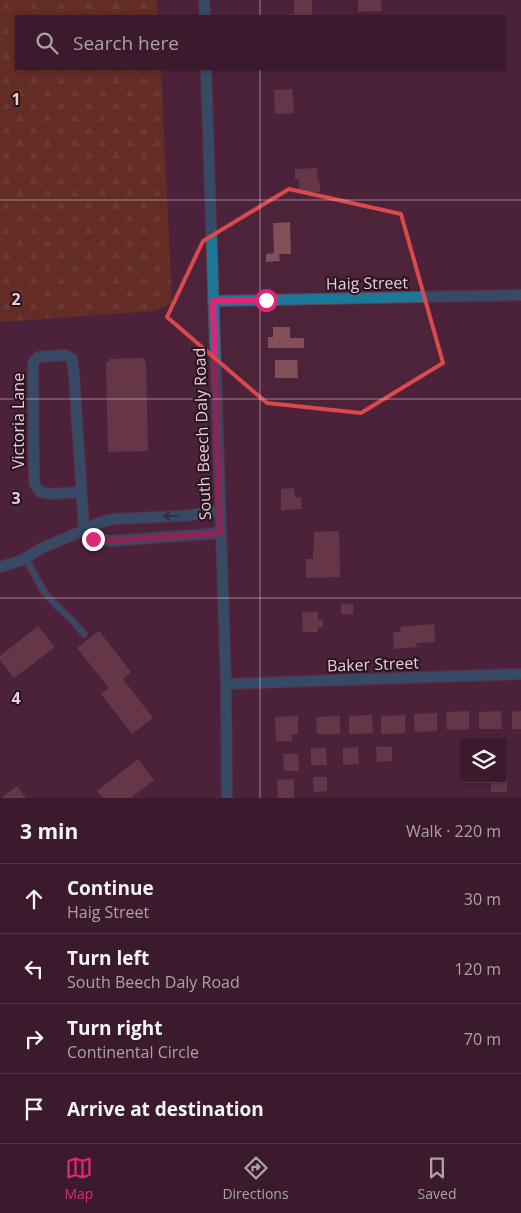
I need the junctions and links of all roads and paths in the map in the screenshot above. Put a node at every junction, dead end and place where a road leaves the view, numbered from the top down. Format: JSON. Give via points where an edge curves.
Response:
{"nodes":[{"id":1,"x":204,"y":0,"type":"edge"},
{"id":2,"x":204,"y":15,"type":"edge"},
{"id":3,"x":206,"y":70,"type":"edge"},
{"id":4,"x":521,"y":295,"type":"edge"},
{"id":5,"x":213,"y":301,"type":"junction"},
{"id":6,"x":81,"y":492,"type":"junction"},
{"id":7,"x":220,"y":511,"type":"junction"},
{"id":8,"x":84,"y":530,"type":"junction"},
{"id":9,"x":220,"y":533,"type":"junction"},
{"id":10,"x":26,"y":558,"type":"junction"},
{"id":11,"x":0,"y":567,"type":"edge"},
{"id":12,"x":84,"y":634,"type":"dead end"},
{"id":13,"x":521,"y":674,"type":"edge"},
{"id":14,"x":226,"y":684,"type":"junction"},
{"id":15,"x":227,"y":798,"type":"edge"}],
"edges":[{"from":1,"to":2,"type":"street"},
{"from":3,"to":5,"type":"street","name":"South Beech Daly Road"},
{"from":4,"to":5,"type":"street","name":"Haig Street"},
{"from":5,"to":7,"type":"street","name":"South Beech Daly Road"},
{"from":6,"to":6,"type":"street","name":"Victoria Lane","via":[[72,359],[65,355],[38,357],[33,363],[34,483],[40,492]]},
{"from":6,"to":8,"type":"street","name":"Victoria Lane"},
{"from":7,"to":8,"type":"street","one_way":true,"via":[[114,519]]},
{"from":7,"to":9,"type":"street","name":"South Beech Daly Road"},
{"from":8,"to":9,"type":"street","via":[[93,539],[110,541]]},
{"from":8,"to":10,"type":"street"},
{"from":9,"to":14,"type":"street","name":"South Beech Daly Road"},
{"from":10,"to":11,"type":"street"},
{"from":10,"to":12,"type":"lane","via":[[44,592]]},
{"from":13,"to":14,"type":"street","name":"Baker Street"},
{"from":14,"to":15,"type":"street","name":"South Beech Daly Road"}]}
